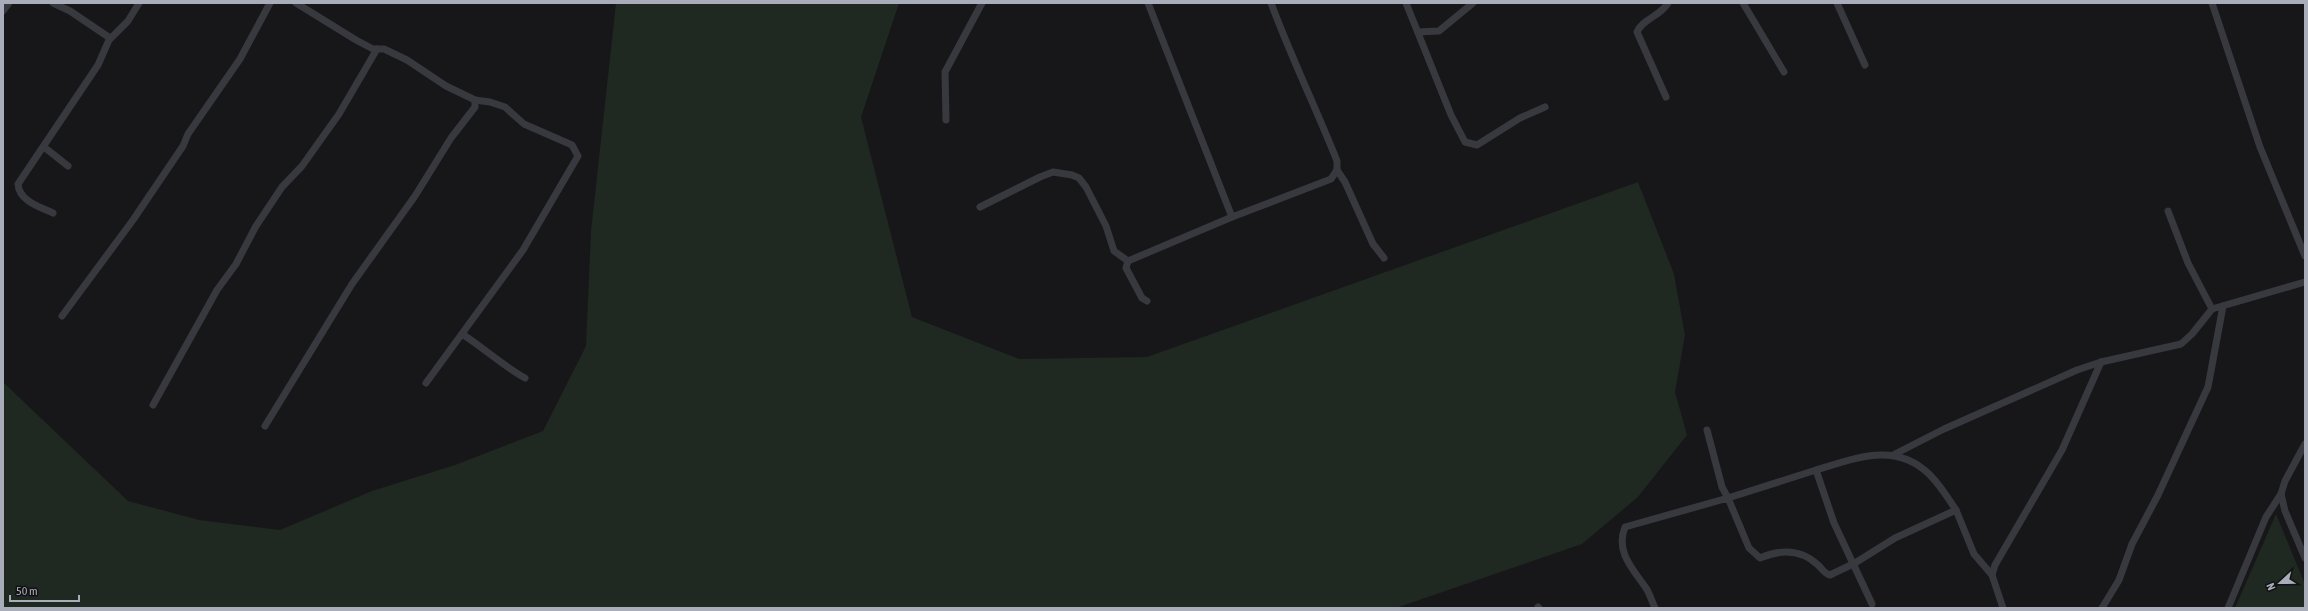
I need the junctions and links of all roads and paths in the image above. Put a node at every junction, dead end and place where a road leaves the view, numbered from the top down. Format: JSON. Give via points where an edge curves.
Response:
{"nodes":[{"id":1,"x":9,"y":3,"type":"edge"},
{"id":2,"x":53,"y":3,"type":"edge"},
{"id":3,"x":139,"y":3,"type":"edge"},
{"id":4,"x":270,"y":3,"type":"edge"},
{"id":5,"x":296,"y":3,"type":"edge"},
{"id":6,"x":982,"y":3,"type":"edge"},
{"id":7,"x":1148,"y":3,"type":"edge"},
{"id":8,"x":1271,"y":3,"type":"edge"},
{"id":9,"x":1406,"y":3,"type":"edge"},
{"id":10,"x":1473,"y":3,"type":"edge"},
{"id":11,"x":1668,"y":3,"type":"edge"},
{"id":12,"x":1743,"y":3,"type":"edge"},
{"id":13,"x":1837,"y":3,"type":"edge"},
{"id":14,"x":2212,"y":3,"type":"edge"},
{"id":15,"x":3,"y":10,"type":"edge"},
{"id":16,"x":1418,"y":32,"type":"junction"},
{"id":17,"x":110,"y":38,"type":"junction"},
{"id":18,"x":377,"y":49,"type":"junction"},
{"id":19,"x":1865,"y":64,"type":"dead end"},
{"id":20,"x":1784,"y":72,"type":"dead end"},
{"id":21,"x":1666,"y":97,"type":"dead end"},
{"id":22,"x":475,"y":100,"type":"junction"},
{"id":23,"x":1545,"y":107,"type":"dead end"},
{"id":24,"x":946,"y":120,"type":"dead end"},
{"id":25,"x":44,"y":147,"type":"junction"},
{"id":26,"x":68,"y":166,"type":"dead end"},
{"id":27,"x":1337,"y":170,"type":"junction"},
{"id":28,"x":980,"y":207,"type":"dead end"},
{"id":29,"x":2168,"y":211,"type":"dead end"},
{"id":30,"x":53,"y":213,"type":"dead end"},
{"id":31,"x":1232,"y":217,"type":"junction"},
{"id":32,"x":2305,"y":256,"type":"edge"},
{"id":33,"x":1384,"y":258,"type":"dead end"},
{"id":34,"x":1128,"y":261,"type":"junction"},
{"id":35,"x":2305,"y":282,"type":"edge"},
{"id":36,"x":1147,"y":301,"type":"dead end"},
{"id":37,"x":2223,"y":306,"type":"junction"},
{"id":38,"x":2212,"y":309,"type":"junction"},
{"id":39,"x":62,"y":316,"type":"dead end"},
{"id":40,"x":462,"y":334,"type":"junction"},
{"id":41,"x":2101,"y":362,"type":"junction"},
{"id":42,"x":526,"y":378,"type":"dead end"},
{"id":43,"x":426,"y":383,"type":"dead end"},
{"id":44,"x":153,"y":405,"type":"dead end"},
{"id":45,"x":265,"y":426,"type":"dead end"},
{"id":46,"x":1707,"y":430,"type":"dead end"},
{"id":47,"x":2305,"y":444,"type":"edge"},
{"id":48,"x":1895,"y":454,"type":"junction"},
{"id":49,"x":1816,"y":470,"type":"junction"},
{"id":50,"x":2281,"y":494,"type":"junction"},
{"id":51,"x":1728,"y":498,"type":"junction"},
{"id":52,"x":1956,"y":510,"type":"junction"},
{"id":53,"x":2305,"y":556,"type":"edge"},
{"id":54,"x":1855,"y":563,"type":"junction"},
{"id":55,"x":1992,"y":576,"type":"junction"},
{"id":56,"x":1872,"y":604,"type":"dead end"},
{"id":57,"x":1655,"y":608,"type":"edge"},
{"id":58,"x":2003,"y":608,"type":"edge"},
{"id":59,"x":2102,"y":608,"type":"edge"},
{"id":60,"x":2228,"y":608,"type":"edge"}],
"edges":[{"from":1,"to":15,"type":"street"},
{"from":2,"to":17,"type":"street","via":[[70,11]]},
{"from":3,"to":17,"type":"street","via":[[125,24]]},
{"from":4,"to":39,"type":"street","via":[[240,59],[188,134],[183,146],[133,220]]},
{"from":5,"to":18,"type":"street","via":[[356,40]]},
{"from":6,"to":24,"type":"street","via":[[945,72]]},
{"from":7,"to":31,"type":"street"},
{"from":8,"to":27,"type":"street","via":[[1286,44],[1320,117],[1337,161]]},
{"from":9,"to":16,"type":"street"},
{"from":10,"to":16,"type":"street","via":[[1439,31]]},
{"from":11,"to":21,"type":"street","via":[[1638,28],[1637,32]]},
{"from":12,"to":20,"type":"street"},
{"from":13,"to":19,"type":"street"},
{"from":14,"to":32,"type":"street","via":[[2260,147]]},
{"from":16,"to":23,"type":"street","via":[[1451,115],[1465,142],[1477,145],[1520,118]]},
{"from":17,"to":25,"type":"street","via":[[98,65]]},
{"from":18,"to":22,"type":"street","via":[[384,49],[407,60],[446,86]]},
{"from":18,"to":44,"type":"street","via":[[339,114],[256,226]]},
{"from":22,"to":40,"type":"street","via":[[505,107],[524,124],[572,145],[578,156],[523,250]]},
{"from":22,"to":45,"type":"street","via":[[475,107],[451,138],[415,196],[352,284]]},
{"from":25,"to":26,"type":"street"},
{"from":25,"to":30,"type":"street","via":[[20,180],[18,187],[31,203]]},
{"from":27,"to":31,"type":"street","via":[[1331,179]]},
{"from":27,"to":33,"type":"street","via":[[1373,244]]},
{"from":28,"to":34,"type":"street","via":[[1053,172],[1072,175],[1083,181],[1106,226],[1114,251]]},
{"from":29,"to":38,"type":"street","via":[[2188,263]]},
{"from":31,"to":34,"type":"street"},
{"from":34,"to":36,"type":"street","via":[[1126,268],[1142,298]]},
{"from":35,"to":37,"type":"street"},
{"from":37,"to":38,"type":"street"},
{"from":37,"to":59,"type":"street","via":[[2208,387],[2158,495],[2132,544],[2119,580]]},
{"from":38,"to":41,"type":"street","via":[[2181,344]]},
{"from":40,"to":42,"type":"street","via":[[493,354],[505,367]]},
{"from":40,"to":43,"type":"street"},
{"from":41,"to":48,"type":"street","via":[[2077,370]]},
{"from":41,"to":55,"type":"street","via":[[2062,450],[1995,565]]},
{"from":46,"to":51,"type":"street","via":[[1722,488]]},
{"from":47,"to":50,"type":"street","via":[[2285,481]]},
{"from":48,"to":49,"type":"street","via":[[1858,457]]},
{"from":48,"to":52,"type":"street","via":[[1910,459],[1931,475]]},
{"from":49,"to":51,"type":"street"},
{"from":49,"to":54,"type":"street","via":[[1834,523]]},
{"from":50,"to":53,"type":"street","via":[[2285,511]]},
{"from":50,"to":60,"type":"street","via":[[2266,517]]},
{"from":51,"to":54,"type":"street","via":[[1749,548],[1760,558],[1769,554],[1794,551],[1805,555],[1830,575]]},
{"from":51,"to":57,"type":"street","via":[[1625,527],[1621,536],[1627,564],[1646,589]]},
{"from":52,"to":54,"type":"street","via":[[1895,538]]},
{"from":52,"to":55,"type":"street","via":[[1974,554]]},
{"from":54,"to":56,"type":"street"},
{"from":55,"to":58,"type":"street"}]}
